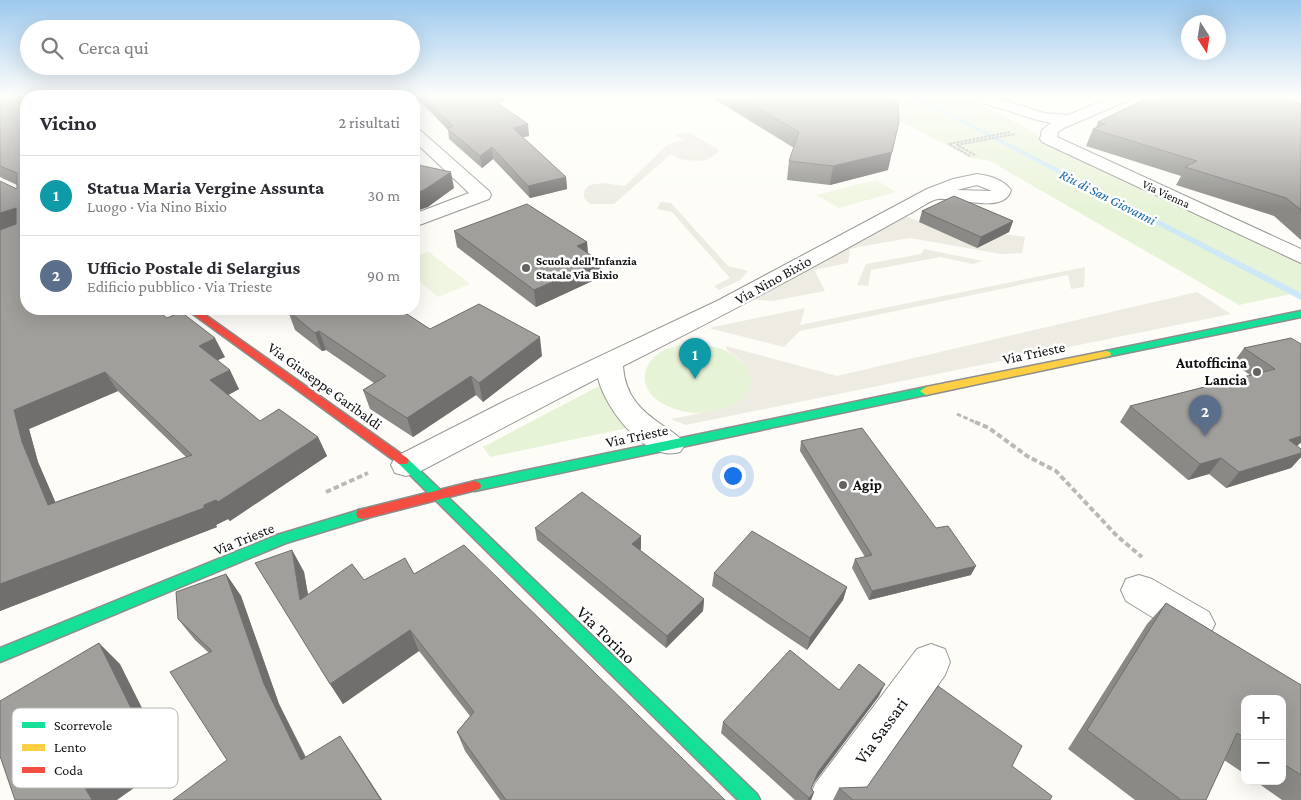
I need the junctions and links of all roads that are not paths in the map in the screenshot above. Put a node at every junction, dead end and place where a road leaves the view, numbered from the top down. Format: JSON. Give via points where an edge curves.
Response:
{"nodes":[{"id":1,"x":1049,"y":134,"type":"edge"},
{"id":2,"x":420,"y":138,"type":"edge"},
{"id":3,"x":934,"y":193,"type":"dead end"},
{"id":4,"x":420,"y":219,"type":"edge"},
{"id":5,"x":1301,"y":257,"type":"edge"},
{"id":6,"x":1301,"y":314,"type":"edge"},
{"id":7,"x":199,"y":315,"type":"edge"},
{"id":8,"x":1258,"y":322,"type":"junction"},
{"id":9,"x":1275,"y":331,"type":"dead end"},
{"id":10,"x":610,"y":363,"type":"junction"},
{"id":11,"x":670,"y":444,"type":"junction"},
{"id":12,"x":406,"y":465,"type":"junction"},
{"id":13,"x":436,"y":495,"type":"junction"},
{"id":14,"x":1141,"y":574,"type":"road end"},
{"id":15,"x":1225,"y":641,"type":"edge"},
{"id":16,"x":0,"y":655,"type":"edge"},
{"id":17,"x":931,"y":662,"type":"dead end"},
{"id":18,"x":751,"y":800,"type":"edge"},
{"id":19,"x":831,"y":800,"type":"edge"}],
"edges":[{"from":1,"to":5,"type":"street","name":"Via Vienna","via":[[1048,138]]},
{"from":2,"to":4,"type":"street","via":[[482,195]]},
{"from":3,"to":10,"type":"street","name":"Via Nino Bixio","via":[[725,306]]},
{"from":6,"to":8,"type":"street","name":"Via Trieste"},
{"from":7,"to":12,"type":"street","name":"Via Giuseppe Garibaldi"},
{"from":8,"to":9,"type":"street"},
{"from":8,"to":11,"type":"street","name":"Via Trieste"},
{"from":10,"to":11,"type":"street","via":[[609,374],[618,402],[638,423]]},
{"from":10,"to":12,"type":"street","name":"Via Nino Bixio"},
{"from":11,"to":13,"type":"street","name":"Via Trieste"},
{"from":12,"to":13,"type":"street","name":"Via Giuseppe Garibaldi"},
{"from":13,"to":16,"type":"street","name":"Via Trieste","via":[[360,514],[282,539]]},
{"from":13,"to":18,"type":"street","name":"Via Torino"},
{"from":14,"to":15,"type":"street"},
{"from":17,"to":19,"type":"street","name":"Via Sassari"}]}
